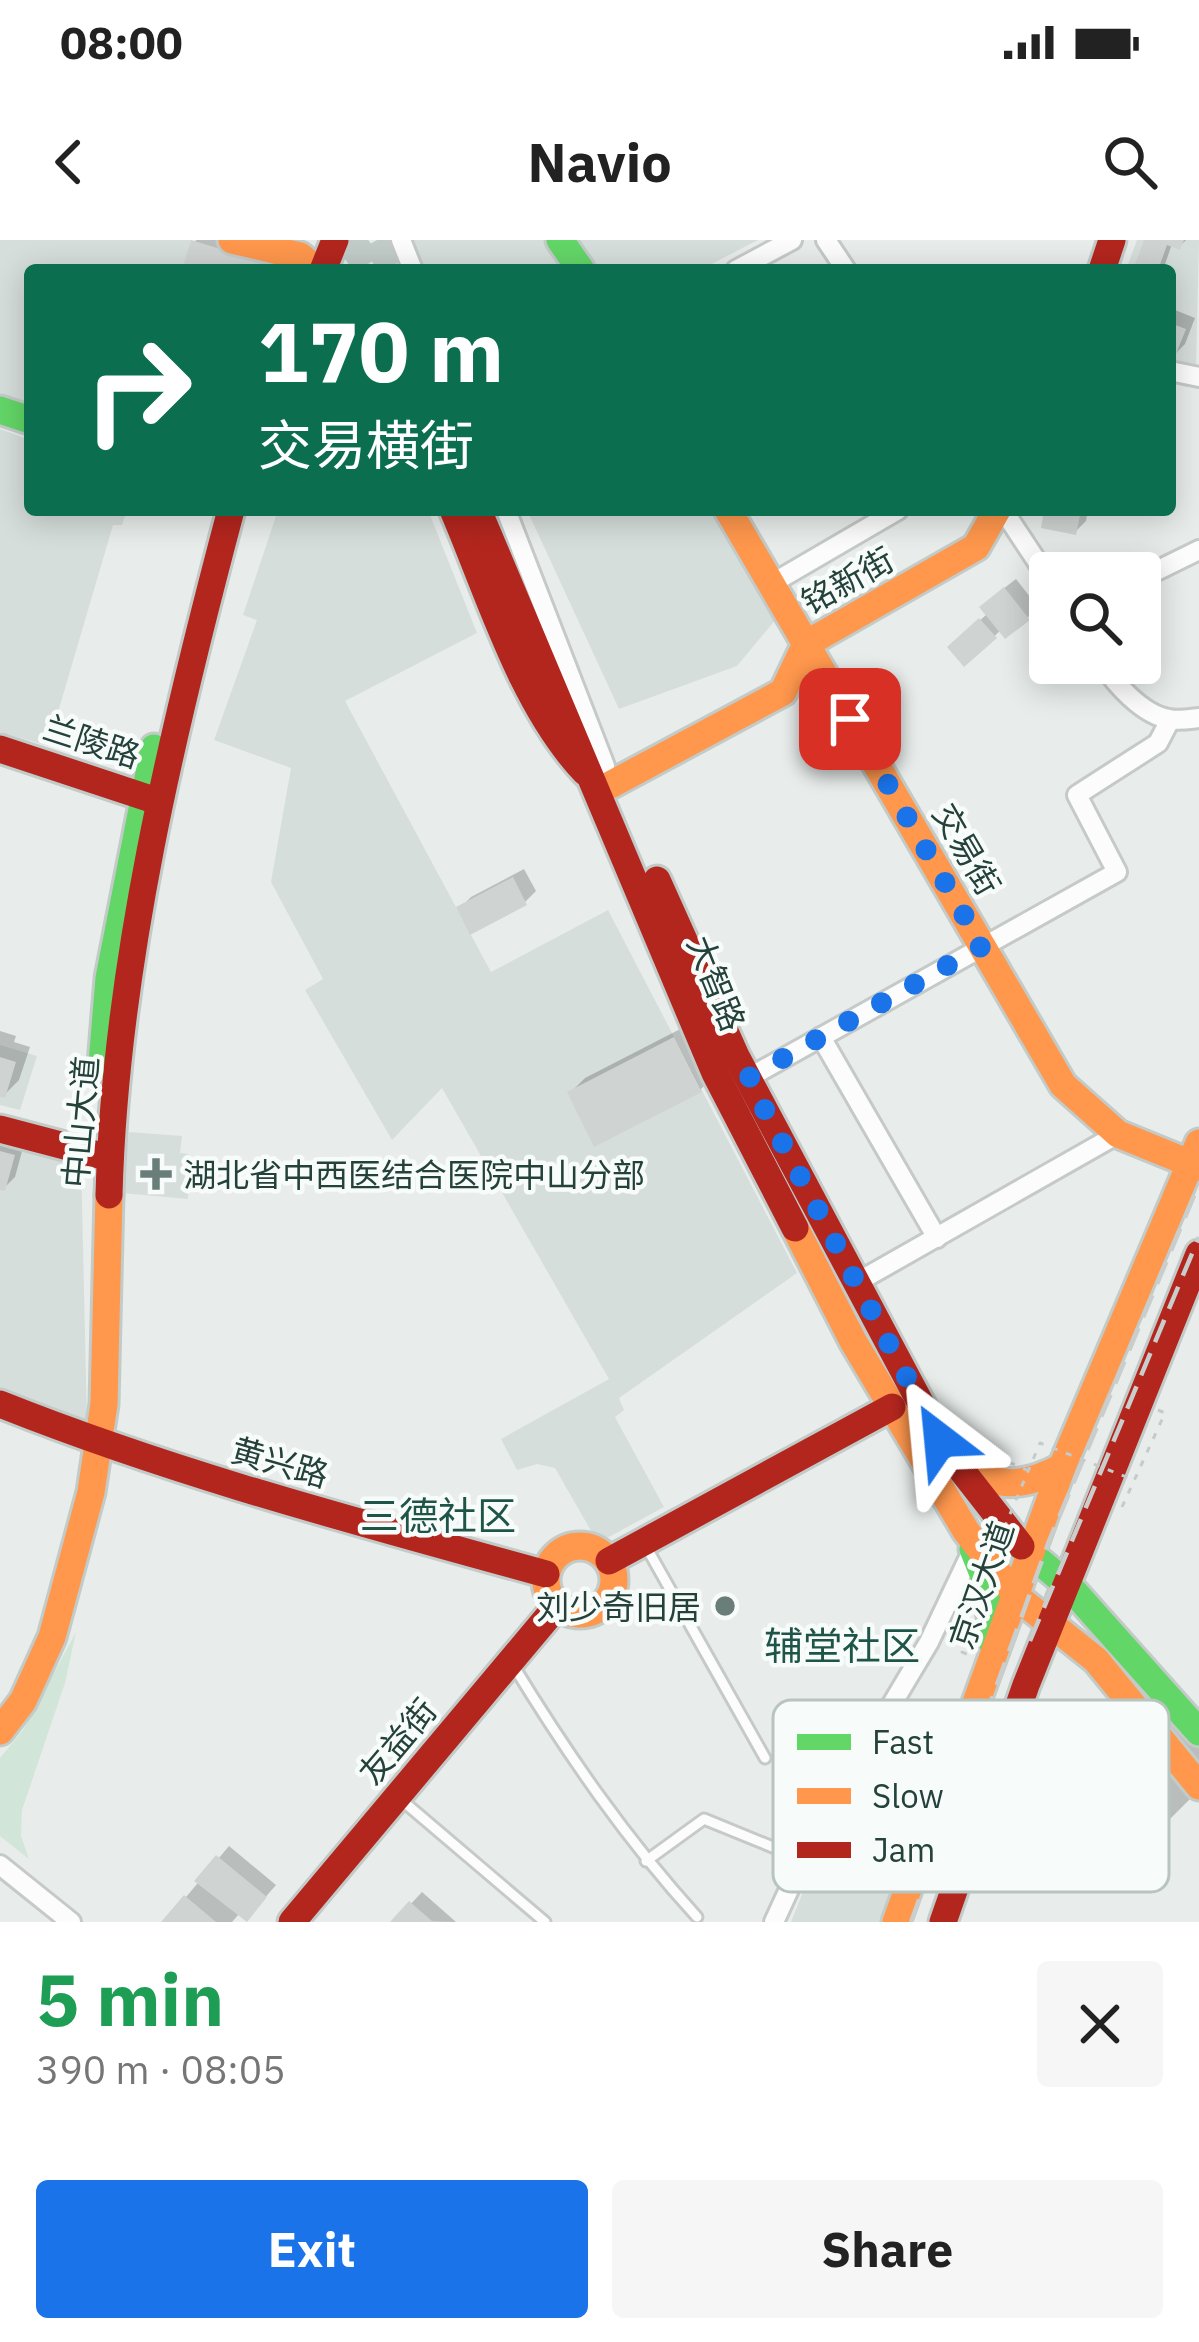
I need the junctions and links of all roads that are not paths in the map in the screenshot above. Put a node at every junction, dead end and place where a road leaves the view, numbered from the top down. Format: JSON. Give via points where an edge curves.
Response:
{"nodes":[{"id":1,"x":232,"y":240,"type":"edge"},
{"id":2,"x":335,"y":240,"type":"edge"},
{"id":3,"x":792,"y":240,"type":"edge"},
{"id":4,"x":308,"y":261,"type":"edge"},
{"id":5,"x":747,"y":264,"type":"edge"},
{"id":6,"x":210,"y":516,"type":"edge"},
{"id":7,"x":229,"y":516,"type":"edge"},
{"id":8,"x":456,"y":516,"type":"edge"},
{"id":9,"x":481,"y":516,"type":"edge"},
{"id":10,"x":497,"y":516,"type":"edge"},
{"id":11,"x":508,"y":516,"type":"edge"},
{"id":12,"x":731,"y":516,"type":"edge"},
{"id":13,"x":888,"y":516,"type":"edge"},
{"id":14,"x":996,"y":516,"type":"edge"},
{"id":15,"x":1004,"y":516,"type":"edge"},
{"id":16,"x":1199,"y":550,"type":"edge"},
{"id":17,"x":1030,"y":552,"type":"edge"},
{"id":18,"x":1161,"y":569,"type":"edge"},
{"id":19,"x":771,"y":584,"type":"junction"},
{"id":20,"x":806,"y":644,"type":"junction"},
{"id":21,"x":1117,"y":684,"type":"edge"},
{"id":22,"x":1199,"y":718,"type":"edge"},
{"id":23,"x":1170,"y":720,"type":"junction"},
{"id":24,"x":0,"y":749,"type":"edge"},
{"id":25,"x":604,"y":777,"type":"junction"},
{"id":26,"x":152,"y":798,"type":"junction"},
{"id":27,"x":982,"y":946,"type":"junction"},
{"id":28,"x":821,"y":1037,"type":"junction"},
{"id":29,"x":748,"y":1078,"type":"junction"},
{"id":30,"x":0,"y":1129,"type":"edge"},
{"id":31,"x":1118,"y":1134,"type":"junction"},
{"id":32,"x":102,"y":1157,"type":"junction"},
{"id":33,"x":1196,"y":1158,"type":"edge"},
{"id":34,"x":937,"y":1238,"type":"junction"},
{"id":35,"x":1199,"y":1254,"type":"edge"},
{"id":36,"x":854,"y":1284,"type":"junction"},
{"id":37,"x":0,"y":1404,"type":"edge"},
{"id":38,"x":892,"y":1407,"type":"junction"},
{"id":39,"x":953,"y":1438,"type":"junction"},
{"id":40,"x":93,"y":1440,"type":"junction"},
{"id":41,"x":1062,"y":1467,"type":"junction"},
{"id":42,"x":1091,"y":1519,"type":"junction"},
{"id":43,"x":644,"y":1541,"type":"junction"},
{"id":44,"x":973,"y":1549,"type":"joint"},
{"id":45,"x":1030,"y":1556,"type":"junction"},
{"id":46,"x":609,"y":1561,"type":"junction"},
{"id":47,"x":546,"y":1574,"type":"junction"},
{"id":48,"x":1068,"y":1585,"type":"junction"},
{"id":49,"x":1017,"y":1597,"type":"junction"},
{"id":50,"x":557,"y":1606,"type":"junction"},
{"id":51,"x":1052,"y":1628,"type":"junction"},
{"id":52,"x":1135,"y":1656,"type":"junction"},
{"id":53,"x":511,"y":1661,"type":"junction"},
{"id":54,"x":992,"y":1665,"type":"junction"},
{"id":55,"x":0,"y":1700,"type":"edge"},
{"id":56,"x":895,"y":1700,"type":"edge"},
{"id":57,"x":979,"y":1700,"type":"edge"},
{"id":58,"x":1021,"y":1700,"type":"edge"},
{"id":59,"x":1129,"y":1700,"type":"edge"},
{"id":60,"x":0,"y":1731,"type":"edge"},
{"id":61,"x":1199,"y":1732,"type":"edge"},
{"id":62,"x":1169,"y":1749,"type":"edge"},
{"id":63,"x":765,"y":1758,"type":"dead end"},
{"id":64,"x":1199,"y":1786,"type":"edge"},
{"id":65,"x":397,"y":1797,"type":"junction"},
{"id":66,"x":773,"y":1847,"type":"edge"},
{"id":67,"x":646,"y":1861,"type":"junction"},
{"id":68,"x":0,"y":1865,"type":"edge"},
{"id":69,"x":787,"y":1892,"type":"edge"},
{"id":70,"x":907,"y":1892,"type":"edge"},
{"id":71,"x":954,"y":1892,"type":"edge"},
{"id":72,"x":48,"y":1915,"type":"edge"},
{"id":73,"x":697,"y":1917,"type":"dead end"},
{"id":74,"x":71,"y":1922,"type":"edge"},
{"id":75,"x":292,"y":1922,"type":"edge"},
{"id":76,"x":545,"y":1922,"type":"edge"},
{"id":77,"x":774,"y":1922,"type":"edge"},
{"id":78,"x":896,"y":1922,"type":"edge"},
{"id":79,"x":943,"y":1922,"type":"edge"}],
"edges":[{"from":1,"to":4,"type":"main road"},
{"from":2,"to":4,"type":"main road"},
{"from":3,"to":5,"type":"street"},
{"from":6,"to":26,"type":"main road","name":"中山大道"},
{"from":7,"to":26,"type":"main road","name":"中山大道"},
{"from":8,"to":25,"type":"main road","name":"大智路","via":[[558,744]]},
{"from":9,"to":25,"type":"main road","name":"大智路"},
{"from":10,"to":25,"type":"main road","name":"大智路"},
{"from":11,"to":25,"type":"street","name":"大智路"},
{"from":12,"to":19,"type":"main road","name":"交易街"},
{"from":13,"to":19,"type":"street"},
{"from":14,"to":20,"type":"main road","name":"铭新街","via":[[976,547]]},
{"from":15,"to":17,"type":"street"},
{"from":16,"to":18,"type":"street"},
{"from":19,"to":20,"type":"main road","name":"交易街"},
{"from":20,"to":25,"type":"main road","name":"铭新街","via":[[783,692]]},
{"from":20,"to":27,"type":"main road","name":"交易街"},
{"from":21,"to":23,"type":"street"},
{"from":22,"to":23,"type":"street"},
{"from":23,"to":27,"type":"street","via":[[1158,743],[1077,795],[1117,872]]},
{"from":24,"to":26,"type":"main road","name":"兰陵路"},
{"from":25,"to":29,"type":"main road","name":"大智路"},
{"from":25,"to":38,"type":"main road","name":"大智路","via":[[715,1073]]},
{"from":26,"to":32,"type":"main road","name":"中山大道"},
{"from":27,"to":28,"type":"street"},
{"from":27,"to":31,"type":"main road","name":"交易街","via":[[1064,1085]]},
{"from":28,"to":29,"type":"street"},
{"from":28,"to":34,"type":"street"},
{"from":29,"to":36,"type":"main road","name":"大智路"},
{"from":30,"to":32,"type":"main road"},
{"from":31,"to":33,"type":"main road","name":"交易街"},
{"from":31,"to":34,"type":"street"},
{"from":32,"to":40,"type":"main road","name":"中山大道","via":[[104,1403]]},
{"from":33,"to":41,"type":"main road","name":"京汉大道"},
{"from":34,"to":36,"type":"street"},
{"from":35,"to":42,"type":"main road"},
{"from":36,"to":39,"type":"main road","name":"大智路"},
{"from":37,"to":40,"type":"main road","name":"黄兴路"},
{"from":38,"to":43,"type":"main road"},
{"from":38,"to":49,"type":"main road","name":"大智路","via":[[966,1531]]},
{"from":39,"to":41,"type":"main road","via":[[961,1466],[998,1486]]},
{"from":39,"to":45,"type":"main road","name":"大智路","via":[[984,1504]]},
{"from":40,"to":47,"type":"main road","name":"黄兴路"},
{"from":40,"to":55,"type":"main road","name":"中山大道","via":[[32,1642]]},
{"from":40,"to":60,"type":"main road","name":"中山大道","via":[[91,1492],[52,1637]]},
{"from":41,"to":45,"type":"main road","name":"京汉大道"},
{"from":42,"to":48,"type":"main road"},
{"from":42,"to":52,"type":"main road","via":[[1089,1576]]},
{"from":43,"to":46,"type":"main road"},
{"from":43,"to":63,"type":"lane"},
{"from":44,"to":54,"type":"main road","via":[[988,1589]]},
{"from":44,"to":56,"type":"street"},
{"from":45,"to":48,"type":"main road","name":"大智路"},
{"from":45,"to":49,"type":"main road","name":"京汉大道"},
{"from":46,"to":47,"type":"main road","via":[[578,1546],[556,1555]]},
{"from":46,"to":50,"type":"main road","via":[[614,1588],[600,1608],[579,1615]]},
{"from":47,"to":50,"type":"main road"},
{"from":48,"to":51,"type":"main road"},
{"from":48,"to":52,"type":"main road","name":"大智路"},
{"from":49,"to":51,"type":"main road","name":"大智路"},
{"from":49,"to":54,"type":"main road","name":"京汉大道"},
{"from":50,"to":53,"type":"main road","name":"友益街"},
{"from":51,"to":58,"type":"main road"},
{"from":51,"to":59,"type":"main road","name":"大智路","via":[[1096,1660]]},
{"from":52,"to":61,"type":"main road"},
{"from":53,"to":65,"type":"main road","name":"友益街"},
{"from":53,"to":67,"type":"lane"},
{"from":54,"to":57,"type":"main road","name":"京汉大道"},
{"from":62,"to":64,"type":"main road","name":"大智路"},
{"from":65,"to":75,"type":"main road","name":"友益街"},
{"from":65,"to":76,"type":"lane"},
{"from":66,"to":67,"type":"lane","via":[[704,1819]]},
{"from":67,"to":73,"type":"lane"},
{"from":68,"to":72,"type":"street"},
{"from":69,"to":77,"type":"street"},
{"from":70,"to":78,"type":"main road","name":"京汉大道"},
{"from":71,"to":79,"type":"main road"},
{"from":72,"to":74,"type":"street"}]}
